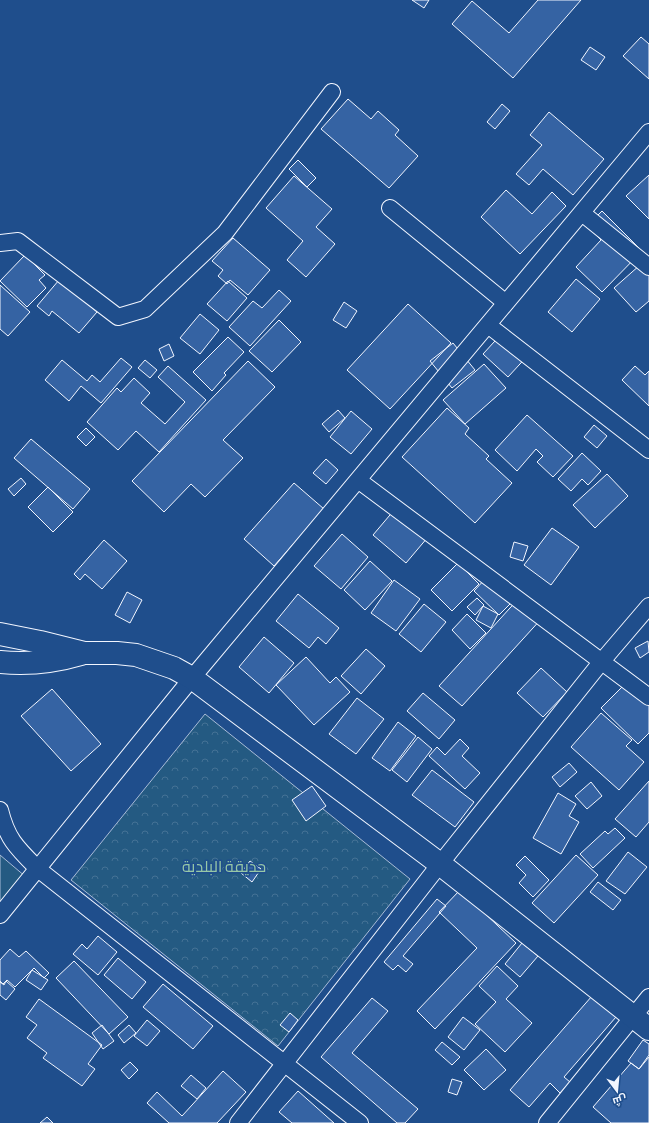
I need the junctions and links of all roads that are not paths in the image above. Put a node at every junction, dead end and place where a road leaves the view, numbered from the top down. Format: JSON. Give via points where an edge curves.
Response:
{"nodes":[{"id":1,"x":332,"y":92,"type":"dead end"},
{"id":2,"x":649,"y":132,"type":"edge"},
{"id":3,"x":390,"y":208,"type":"dead end"},
{"id":4,"x":582,"y":213,"type":"junction"},
{"id":5,"x":0,"y":243,"type":"edge"},
{"id":6,"x":649,"y":267,"type":"edge"},
{"id":7,"x":506,"y":303,"type":"junction"},
{"id":8,"x":488,"y":324,"type":"junction"},
{"id":9,"x":649,"y":450,"type":"edge"},
{"id":10,"x":358,"y":480,"type":"junction"},
{"id":11,"x":649,"y":606,"type":"edge"},
{"id":12,"x":0,"y":634,"type":"edge"},
{"id":13,"x":84,"y":653,"type":"junction"},
{"id":14,"x":602,"y":661,"type":"junction"},
{"id":15,"x":0,"y":662,"type":"edge"},
{"id":16,"x":192,"y":678,"type":"junction"},
{"id":17,"x":649,"y":696,"type":"edge"},
{"id":18,"x":0,"y":810,"type":"edge"},
{"id":19,"x":440,"y":864,"type":"junction"},
{"id":20,"x":38,"y":869,"type":"junction"},
{"id":21,"x":0,"y":915,"type":"edge"},
{"id":22,"x":649,"y":997,"type":"edge"},
{"id":23,"x":641,"y":1023,"type":"edge"},
{"id":24,"x":284,"y":1063,"type":"junction"},
{"id":25,"x":238,"y":1123,"type":"edge"},
{"id":26,"x":360,"y":1123,"type":"edge"},
{"id":27,"x":547,"y":1123,"type":"edge"}],
"edges":[{"from":1,"to":5,"type":"street","via":[[225,233],[145,309],[118,317],[18,241]]},
{"from":2,"to":4,"type":"street"},
{"from":3,"to":7,"type":"street"},
{"from":4,"to":6,"type":"street"},
{"from":4,"to":7,"type":"street"},
{"from":7,"to":8,"type":"street"},
{"from":8,"to":9,"type":"street"},
{"from":8,"to":10,"type":"street"},
{"from":10,"to":14,"type":"street"},
{"from":10,"to":16,"type":"street"},
{"from":11,"to":14,"type":"street"},
{"from":12,"to":13,"type":"main road"},
{"from":13,"to":15,"type":"main road","via":[[41,663]]},
{"from":13,"to":16,"type":"main road","via":[[136,655],[174,668]]},
{"from":14,"to":17,"type":"street"},
{"from":14,"to":19,"type":"street"},
{"from":16,"to":19,"type":"main road"},
{"from":16,"to":20,"type":"street"},
{"from":18,"to":20,"type":"street","via":[[5,831]]},
{"from":19,"to":23,"type":"main road"},
{"from":19,"to":24,"type":"street"},
{"from":20,"to":21,"type":"street"},
{"from":20,"to":24,"type":"street"},
{"from":22,"to":23,"type":"street"},
{"from":23,"to":27,"type":"street"},
{"from":24,"to":25,"type":"street"},
{"from":24,"to":26,"type":"street"}]}
